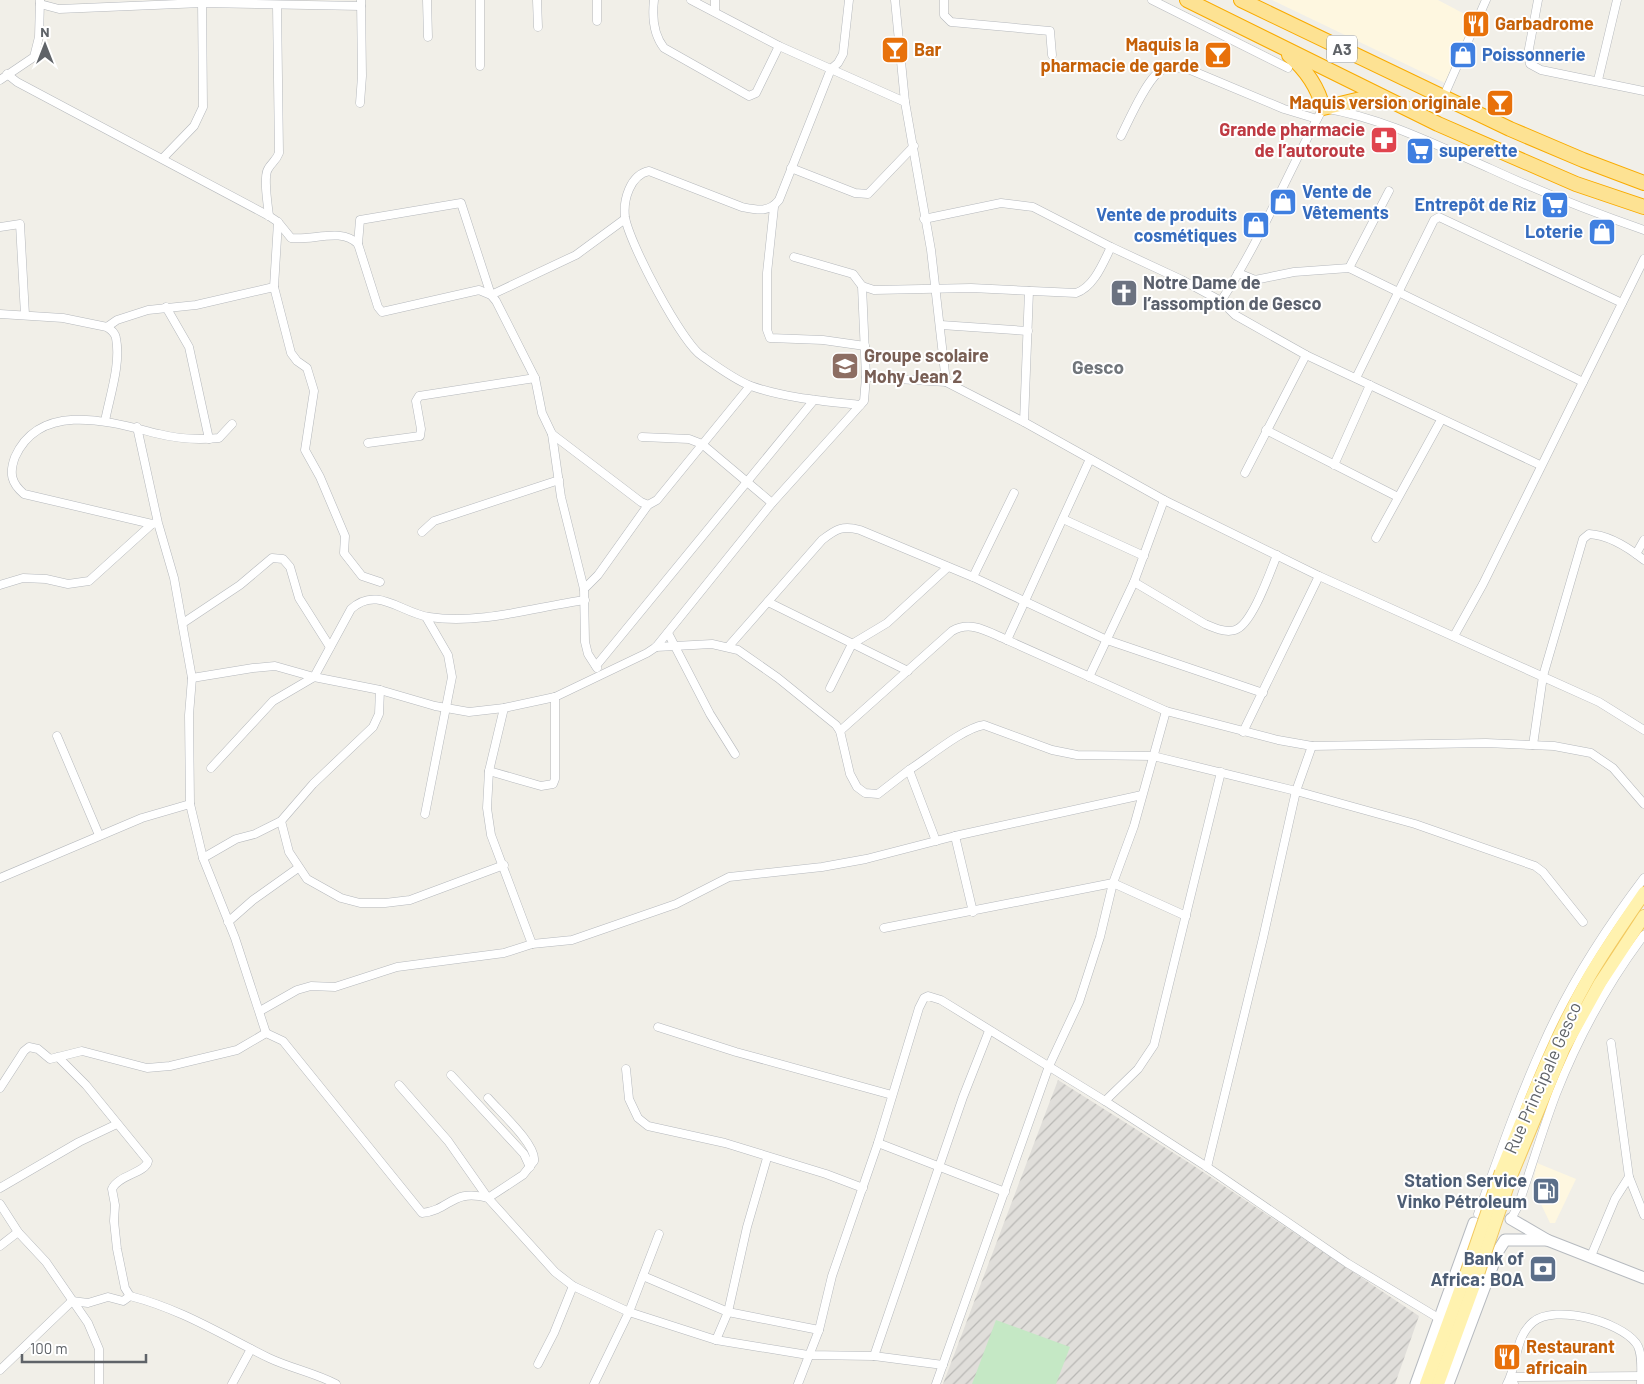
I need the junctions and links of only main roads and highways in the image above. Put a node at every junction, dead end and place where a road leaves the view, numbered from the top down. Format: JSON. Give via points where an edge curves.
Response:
{"nodes":[{"id":1,"x":1187,"y":0,"type":"edge"},
{"id":2,"x":1241,"y":0,"type":"edge"},
{"id":3,"x":1277,"y":44,"type":"junction"},
{"id":4,"x":1390,"y":100,"type":"junction"},
{"id":5,"x":1644,"y":182,"type":"edge"},
{"id":6,"x":1644,"y":207,"type":"edge"},
{"id":7,"x":1644,"y":894,"type":"edge"},
{"id":8,"x":1644,"y":916,"type":"edge"},
{"id":9,"x":1506,"y":1174,"type":"junction"},
{"id":10,"x":1437,"y":1380,"type":"edge"}],
"edges":[{"from":1,"to":3,"type":"highway","number":"A3"},
{"from":2,"to":5,"type":"highway","number":"A3","via":[[1552,148]]},
{"from":3,"to":4,"type":"highway","number":"A3"},
{"from":3,"to":4,"type":"highway","via":[[1310,78],[1320,98],[1320,113],[1365,98]]},
{"from":4,"to":6,"type":"highway","number":"A3","via":[[1576,184]]},
{"from":7,"to":9,"type":"main road","name":"Rue Principale Gesco","via":[[1600,960],[1567,1019],[1543,1068]]},
{"from":8,"to":9,"type":"main road","name":"Rue Principale Gesco","via":[[1600,983],[1564,1048]]},
{"from":9,"to":10,"type":"main road","name":"Rue Principale Gesco","bridge":true}]}
